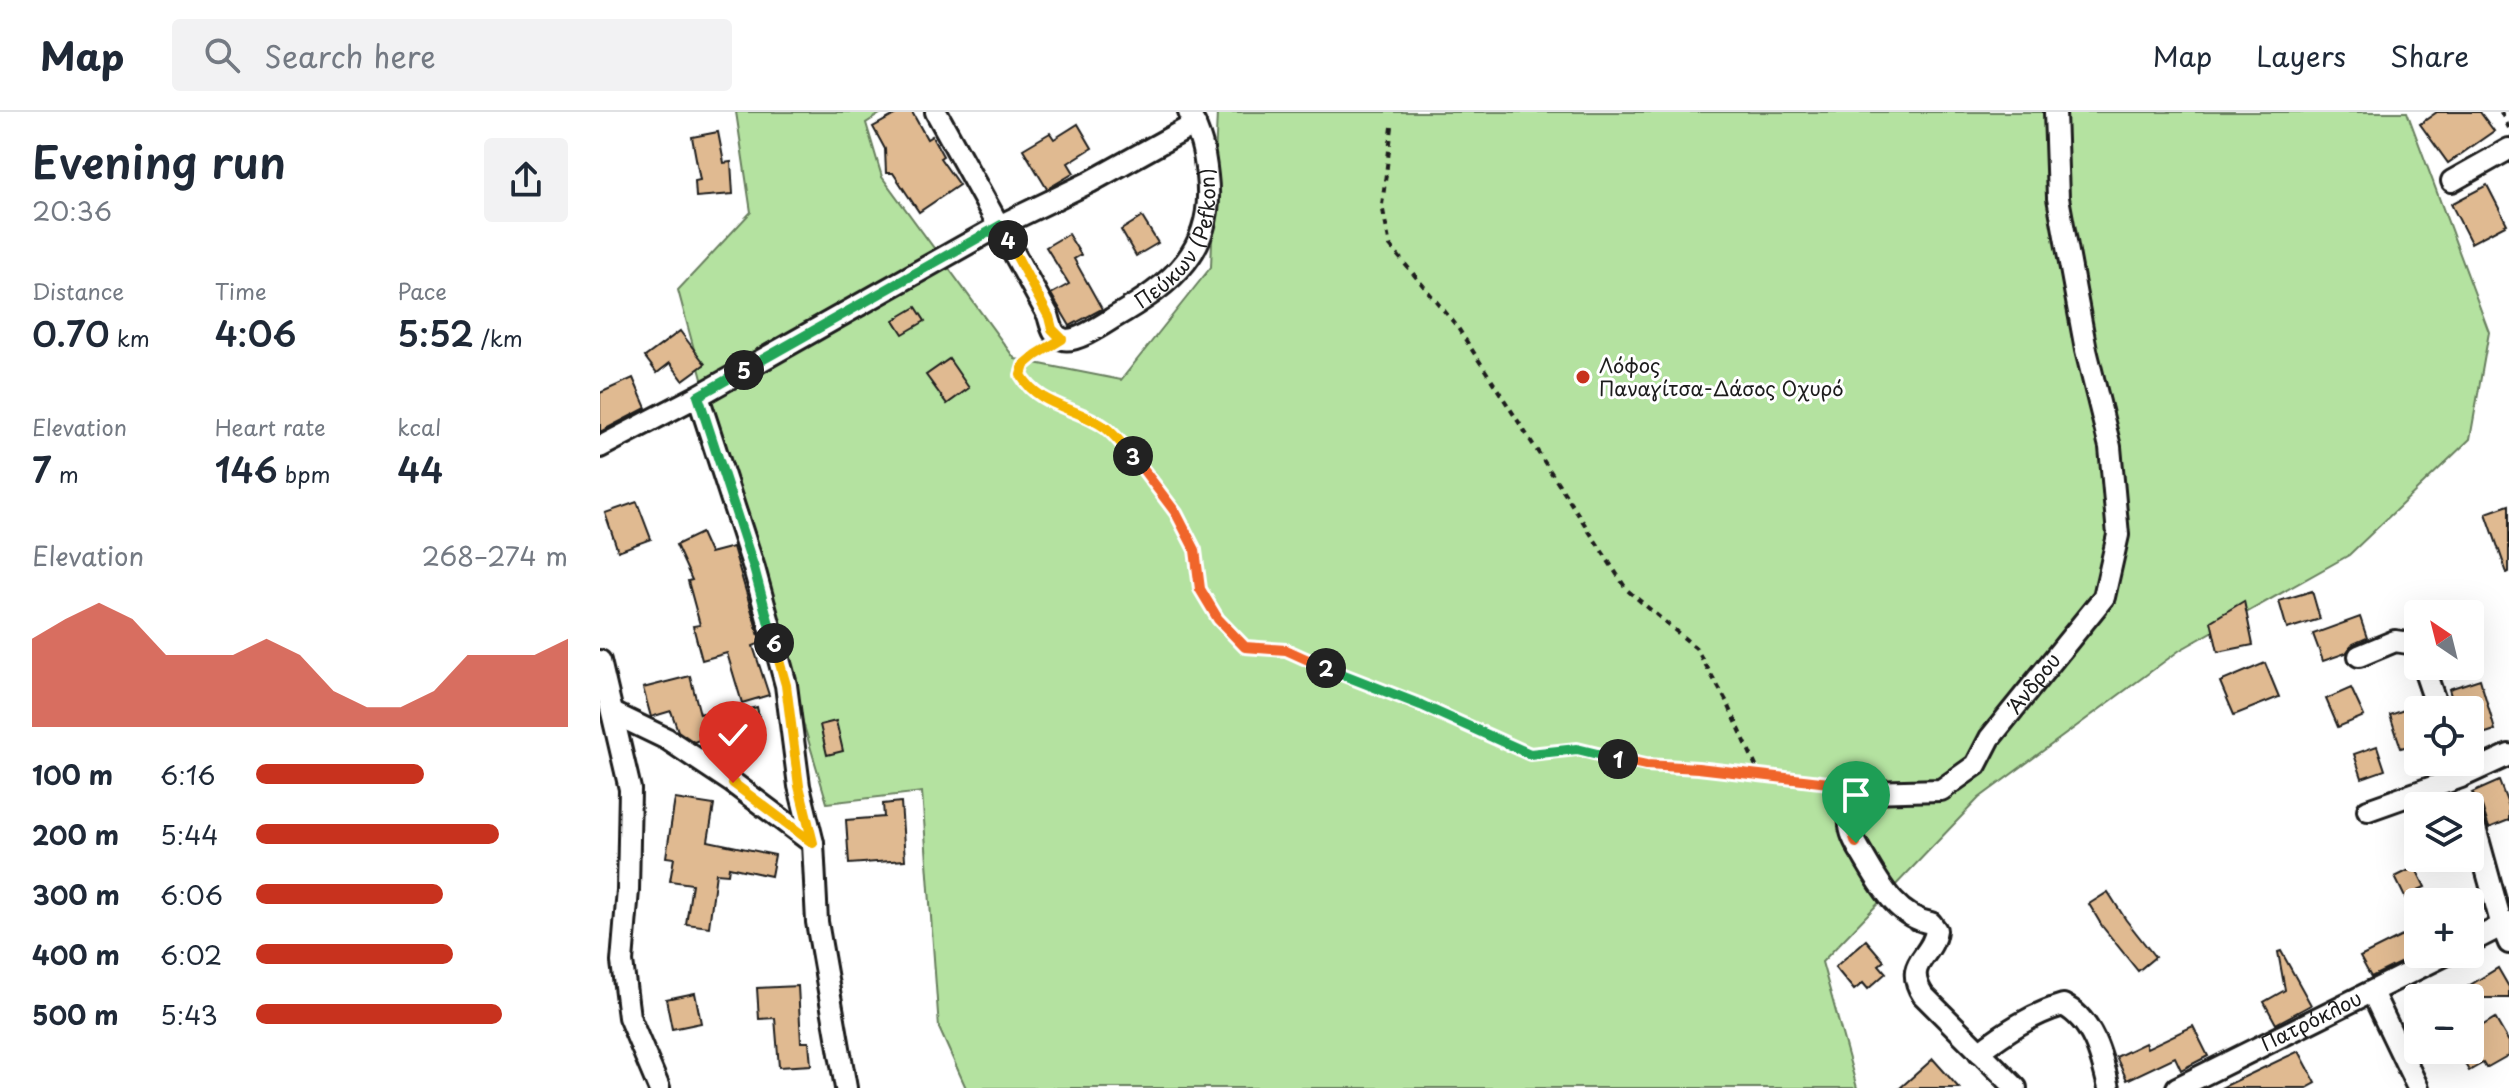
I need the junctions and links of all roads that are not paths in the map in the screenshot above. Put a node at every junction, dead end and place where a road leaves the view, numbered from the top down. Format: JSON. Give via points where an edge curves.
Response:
{"nodes":[{"id":1,"x":2055,"y":112,"type":"edge"},
{"id":2,"x":939,"y":113,"type":"edge"},
{"id":3,"x":1192,"y":118,"type":"edge"},
{"id":4,"x":2509,"y":149,"type":"edge"},
{"id":5,"x":2452,"y":181,"type":"dead end"},
{"id":6,"x":1001,"y":225,"type":"junction"},
{"id":7,"x":698,"y":396,"type":"junction"},
{"id":8,"x":600,"y":447,"type":"edge"},
{"id":9,"x":2404,"y":642,"type":"edge"},
{"id":10,"x":2359,"y":656,"type":"dead end"},
{"id":11,"x":600,"y":661,"type":"edge"},
{"id":12,"x":613,"y":713,"type":"junction"},
{"id":13,"x":2509,"y":755,"type":"edge"},
{"id":14,"x":2484,"y":762,"type":"edge"},
{"id":15,"x":2443,"y":776,"type":"edge"},
{"id":16,"x":2368,"y":810,"type":"dead end"},
{"id":17,"x":813,"y":843,"type":"junction"},
{"id":18,"x":2484,"y":854,"type":"edge"},
{"id":19,"x":2507,"y":930,"type":"edge"},
{"id":20,"x":2484,"y":937,"type":"edge"},
{"id":21,"x":2419,"y":968,"type":"edge"},
{"id":22,"x":2372,"y":992,"type":"junction"},
{"id":23,"x":1979,"y":1052,"type":"junction"},
{"id":24,"x":2216,"y":1080,"type":"edge"},
{"id":25,"x":659,"y":1088,"type":"edge"},
{"id":26,"x":846,"y":1088,"type":"edge"},
{"id":27,"x":2016,"y":1088,"type":"edge"},
{"id":28,"x":2109,"y":1088,"type":"edge"},
{"id":29,"x":2177,"y":1088,"type":"edge"},
{"id":30,"x":2418,"y":1088,"type":"edge"}],
"edges":[{"from":1,"to":23,"type":"street","name":"Άνδρου","via":[[2058,198],[2110,447],[2118,535],[2104,597],[1990,738],[1976,765],[1941,790],[1868,792],[1850,817],[1856,843],[1891,900],[1936,930],[1914,974],[1916,984]]},
{"from":2,"to":6,"type":"street"},
{"from":3,"to":6,"type":"street","via":[[1090,182]]},
{"from":3,"to":6,"type":"street","name":"Πεύκων (Pefkon)","via":[[1204,144],[1208,220],[1193,253],[1171,279],[1125,312],[1062,339],[1052,329]]},
{"from":4,"to":5,"type":"street"},
{"from":6,"to":7,"type":"street"},
{"from":7,"to":8,"type":"street"},
{"from":7,"to":17,"type":"street","via":[[786,685],[799,786]]},
{"from":9,"to":10,"type":"street"},
{"from":11,"to":12,"type":"street"},
{"from":12,"to":17,"type":"street","via":[[667,739]]},
{"from":12,"to":25,"type":"street","via":[[630,789],[622,962],[629,1017]]},
{"from":13,"to":14,"type":"street"},
{"from":15,"to":16,"type":"street"},
{"from":17,"to":26,"type":"street","via":[[817,922]]},
{"from":18,"to":19,"type":"street"},
{"from":19,"to":20,"type":"street"},
{"from":21,"to":22,"type":"street","name":"Πατρόκλου"},
{"from":22,"to":24,"type":"street","name":"Πατρόκλου"},
{"from":22,"to":30,"type":"street"},
{"from":23,"to":27,"type":"street"},
{"from":23,"to":28,"type":"street","via":[[2003,1033],[2063,1005],[2076,1011],[2092,1033]]},
{"from":24,"to":29,"type":"street","name":"Πατρόκλου"}]}
